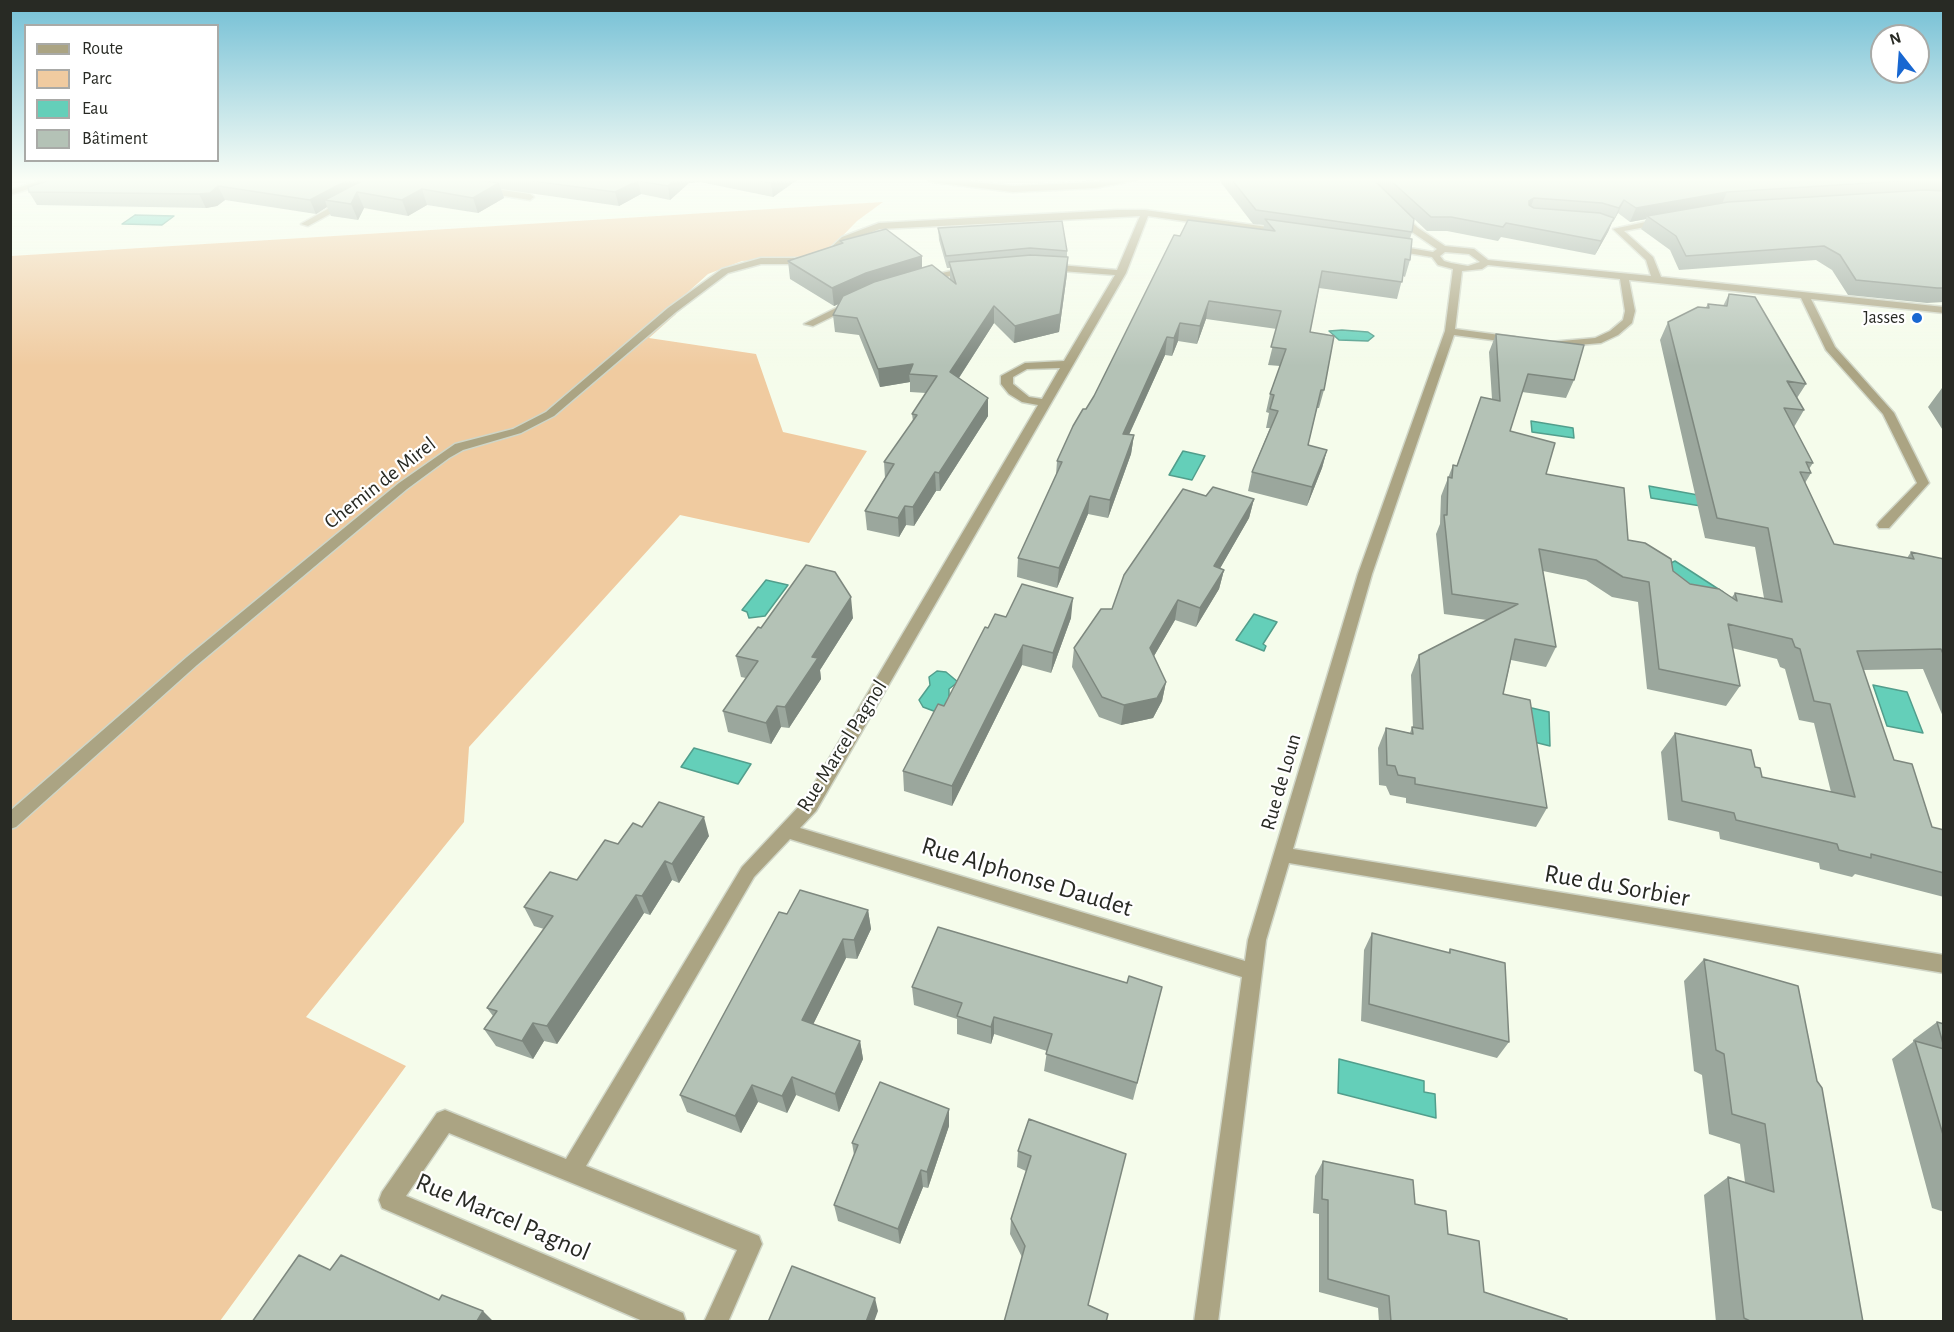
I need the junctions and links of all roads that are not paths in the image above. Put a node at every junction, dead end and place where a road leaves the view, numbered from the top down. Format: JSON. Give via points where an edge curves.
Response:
{"nodes":[{"id":1,"x":842,"y":242,"type":"edge"},
{"id":2,"x":1133,"y":242,"type":"edge"},
{"id":3,"x":1428,"y":242,"type":"edge"},
{"id":4,"x":1631,"y":242,"type":"edge"},
{"id":5,"x":1381,"y":246,"type":"edge"},
{"id":6,"x":1439,"y":252,"type":"junction"},
{"id":7,"x":1485,"y":262,"type":"junction"},
{"id":8,"x":1040,"y":267,"type":"edge"},
{"id":9,"x":980,"y":268,"type":"edge"},
{"id":10,"x":1458,"y":268,"type":"junction"},
{"id":11,"x":1121,"y":273,"type":"junction"},
{"id":12,"x":1624,"y":277,"type":"junction"},
{"id":13,"x":1657,"y":280,"type":"junction"},
{"id":14,"x":912,"y":281,"type":"edge"},
{"id":15,"x":1804,"y":294,"type":"junction"},
{"id":16,"x":862,"y":299,"type":"edge"},
{"id":17,"x":1944,"y":310,"type":"edge"},
{"id":18,"x":809,"y":324,"type":"dead end"},
{"id":19,"x":1450,"y":331,"type":"junction"},
{"id":20,"x":1531,"y":342,"type":"edge"},
{"id":21,"x":1543,"y":343,"type":"edge"},
{"id":22,"x":1068,"y":364,"type":"junction"},
{"id":23,"x":1045,"y":403,"type":"junction"},
{"id":24,"x":1884,"y":525,"type":"dead end"},
{"id":25,"x":10,"y":822,"type":"edge"},
{"id":26,"x":786,"y":831,"type":"junction"},
{"id":27,"x":1283,"y":855,"type":"junction"},
{"id":28,"x":1944,"y":964,"type":"edge"},
{"id":29,"x":1253,"y":972,"type":"junction"},
{"id":30,"x":570,"y":1172,"type":"junction"},
{"id":31,"x":674,"y":1322,"type":"edge"},
{"id":32,"x":716,"y":1322,"type":"edge"},
{"id":33,"x":1206,"y":1322,"type":"edge"}],
"edges":[{"from":1,"to":25,"type":"street","name":"Chemin de Mirel","via":[[818,258],[761,261],[725,271],[672,310],[550,414],[517,431],[445,454],[192,662]]},
{"from":2,"to":11,"type":"street","name":"Rue Marcel Pagnol"},
{"from":3,"to":6,"type":"street"},
{"from":4,"to":13,"type":"street","via":[[1650,259]]},
{"from":5,"to":6,"type":"street"},
{"from":6,"to":7,"type":"street","via":[[1471,251]]},
{"from":6,"to":10,"type":"street","via":[[1441,262]]},
{"from":7,"to":10,"type":"street","via":[[1476,268]]},
{"from":7,"to":12,"type":"street"},
{"from":8,"to":11,"type":"street"},
{"from":9,"to":14,"type":"street"},
{"from":10,"to":19,"type":"street","name":"Rue de Loun"},
{"from":11,"to":22,"type":"street","name":"Rue Marcel Pagnol"},
{"from":12,"to":13,"type":"street"},
{"from":12,"to":21,"type":"street","via":[[1630,311],[1628,321],[1614,333],[1597,341]]},
{"from":13,"to":15,"type":"street"},
{"from":15,"to":17,"type":"street"},
{"from":15,"to":24,"type":"street","via":[[1830,348],[1888,413],[1923,483]]},
{"from":16,"to":18,"type":"street"},
{"from":19,"to":20,"type":"street"},
{"from":19,"to":27,"type":"street","name":"Rue de Loun","via":[[1365,574]]},
{"from":22,"to":23,"type":"street","name":"Rue Marcel Pagnol"},
{"from":22,"to":23,"type":"street","via":[[1025,366],[1006,376],[1013,392],[1026,400]]},
{"from":23,"to":26,"type":"street","name":"Rue Marcel Pagnol","via":[[810,806]]},
{"from":26,"to":29,"type":"street","name":"Rue Alphonse Daudet"},
{"from":26,"to":30,"type":"street","name":"Rue Marcel Pagnol","via":[[748,872]]},
{"from":27,"to":28,"type":"street","name":"Rue du Sorbier"},
{"from":27,"to":29,"type":"street","name":"Rue de Loun","via":[[1257,940]]},
{"from":29,"to":33,"type":"street","name":"Rue de Loun"},
{"from":30,"to":31,"type":"street","name":"Rue Marcel Pagnol","via":[[445,1121],[390,1200]]},
{"from":30,"to":32,"type":"street","name":"Rue Marcel Pagnol","via":[[751,1244]]}]}
